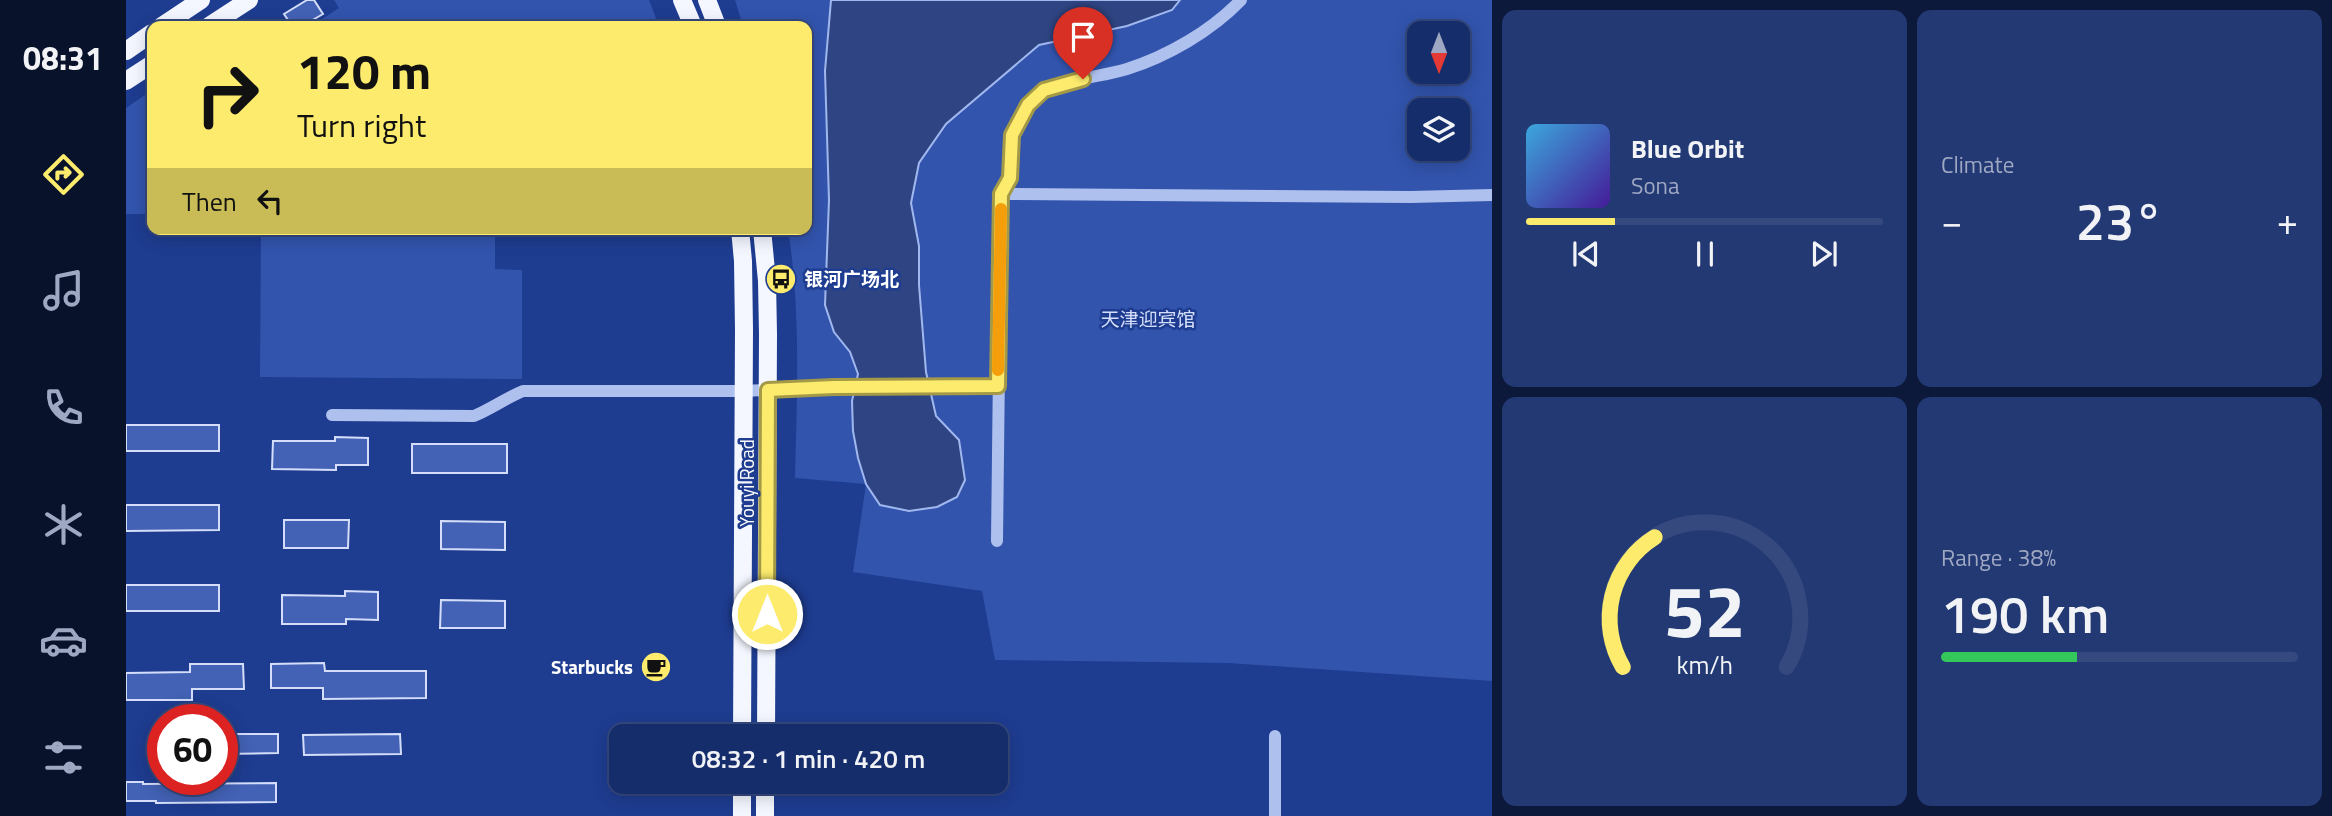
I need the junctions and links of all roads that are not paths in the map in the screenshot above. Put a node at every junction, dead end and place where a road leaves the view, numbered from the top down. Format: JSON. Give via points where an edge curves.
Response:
{"nodes":[{"id":1,"x":201,"y":0,"type":"edge"},
{"id":2,"x":249,"y":0,"type":"edge"},
{"id":3,"x":682,"y":0,"type":"edge"},
{"id":4,"x":707,"y":0,"type":"edge"},
{"id":5,"x":1241,"y":0,"type":"edge"},
{"id":6,"x":170,"y":21,"type":"edge"},
{"id":7,"x":217,"y":21,"type":"edge"},
{"id":8,"x":691,"y":21,"type":"edge"},
{"id":9,"x":715,"y":21,"type":"edge"},
{"id":10,"x":147,"y":36,"type":"edge"},
{"id":11,"x":126,"y":51,"type":"edge"},
{"id":12,"x":147,"y":67,"type":"edge"},
{"id":13,"x":126,"y":81,"type":"edge"},
{"id":14,"x":1001,"y":194,"type":"junction"},
{"id":15,"x":1492,"y":195,"type":"edge"},
{"id":16,"x":741,"y":235,"type":"edge"},
{"id":17,"x":763,"y":235,"type":"edge"},
{"id":18,"x":998,"y":386,"type":"junction"},
{"id":19,"x":768,"y":390,"type":"junction"},
{"id":20,"x":743,"y":391,"type":"junction"},
{"id":21,"x":332,"y":415,"type":"dead end"},
{"id":22,"x":998,"y":541,"type":"dead end"},
{"id":23,"x":742,"y":724,"type":"edge"},
{"id":24,"x":766,"y":724,"type":"edge"},
{"id":25,"x":1275,"y":736,"type":"dead end"},
{"id":26,"x":742,"y":794,"type":"edge"},
{"id":27,"x":765,"y":794,"type":"edge"},
{"id":28,"x":742,"y":816,"type":"edge"},
{"id":29,"x":765,"y":816,"type":"edge"},
{"id":30,"x":1275,"y":816,"type":"edge"}],
"edges":[{"from":1,"to":6,"type":"main road"},
{"from":2,"to":7,"type":"main road"},
{"from":3,"to":8,"type":"main road"},
{"from":4,"to":9,"type":"main road"},
{"from":5,"to":14,"type":"street","via":[[1201,32],[1154,59],[1044,90],[1028,105],[1012,135],[1010,178]]},
{"from":10,"to":11,"type":"main road"},
{"from":12,"to":13,"type":"main road"},
{"from":14,"to":15,"type":"street"},
{"from":14,"to":18,"type":"street"},
{"from":16,"to":20,"type":"main road","name":"Youyi Road"},
{"from":17,"to":19,"type":"main road","name":"Youyi Road"},
{"from":18,"to":19,"type":"street"},
{"from":18,"to":22,"type":"street"},
{"from":19,"to":20,"type":"street"},
{"from":19,"to":24,"type":"main road","name":"Youyi Road"},
{"from":20,"to":21,"type":"street","via":[[523,391],[474,416]]},
{"from":20,"to":23,"type":"main road","name":"Youyi Road"},
{"from":25,"to":30,"type":"street"},
{"from":26,"to":28,"type":"main road"},
{"from":27,"to":29,"type":"main road"}]}
